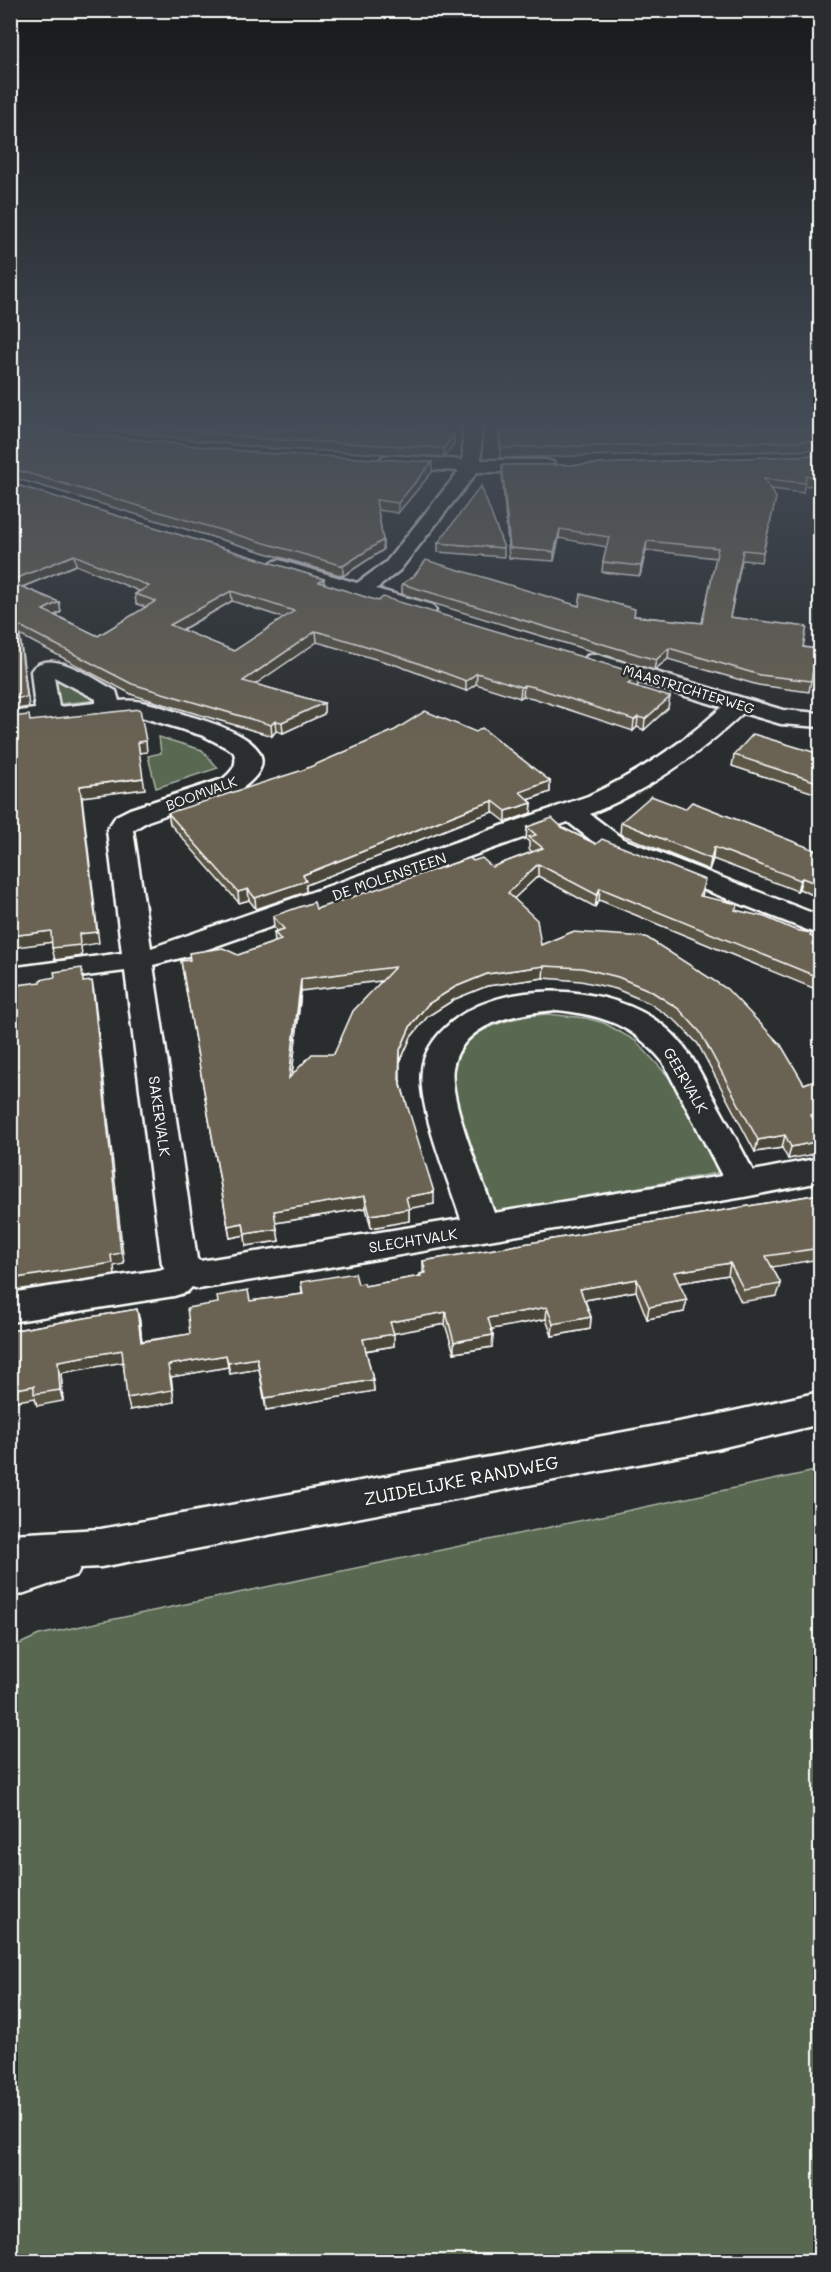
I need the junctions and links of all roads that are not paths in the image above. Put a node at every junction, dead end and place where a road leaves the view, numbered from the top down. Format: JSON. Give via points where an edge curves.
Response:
{"nodes":[{"id":1,"x":417,"y":535,"type":"edge"},
{"id":2,"x":259,"y":560,"type":"edge"},
{"id":3,"x":361,"y":591,"type":"junction"},
{"id":4,"x":441,"y":615,"type":"edge"},
{"id":5,"x":578,"y":656,"type":"edge"},
{"id":6,"x":738,"y":705,"type":"junction"},
{"id":7,"x":107,"y":709,"type":"junction"},
{"id":8,"x":48,"y":715,"type":"junction"},
{"id":9,"x":781,"y":717,"type":"junction"},
{"id":10,"x":10,"y":719,"type":"edge"},
{"id":11,"x":820,"y":720,"type":"edge"},
{"id":12,"x":820,"y":738,"type":"edge"},
{"id":13,"x":572,"y":812,"type":"junction"},
{"id":14,"x":820,"y":926,"type":"edge"},
{"id":15,"x":138,"y":960,"type":"junction"},
{"id":16,"x":10,"y":977,"type":"edge"},
{"id":17,"x":820,"y":1170,"type":"edge"},
{"id":18,"x":744,"y":1185,"type":"junction"},
{"id":19,"x":482,"y":1229,"type":"junction"},
{"id":20,"x":186,"y":1270,"type":"junction"},
{"id":21,"x":10,"y":1308,"type":"edge"},
{"id":22,"x":820,"y":1408,"type":"edge"},
{"id":23,"x":101,"y":1548,"type":"junction"},
{"id":24,"x":10,"y":1553,"type":"edge"},
{"id":25,"x":10,"y":1580,"type":"edge"}],
"edges":[{"from":1,"to":3,"type":"street","via":[[393,566]]},
{"from":2,"to":3,"type":"street"},
{"from":3,"to":4,"type":"street"},
{"from":5,"to":6,"type":"street","name":"MAASTRICHTERWEG"},
{"from":6,"to":9,"type":"street","name":"MAASTRICHTERWEG"},
{"from":6,"to":13,"type":"street","name":"DE MOLENSTEEN","via":[[706,736],[658,771],[617,795]]},
{"from":7,"to":8,"type":"street"},
{"from":7,"to":8,"type":"street","via":[[108,696],[46,667],[42,671]]},
{"from":7,"to":15,"type":"street","name":"BOOMVALK","via":[[142,709],[236,741],[249,762],[242,778],[232,784],[124,822],[120,830]]},
{"from":8,"to":10,"type":"street"},
{"from":9,"to":11,"type":"street","name":"MAASTRICHTERWEG"},
{"from":9,"to":12,"type":"street","name":"MAASTRICHTERWEG"},
{"from":13,"to":14,"type":"street","via":[[614,845]]},
{"from":13,"to":15,"type":"street","name":"DE MOLENSTEEN","via":[[178,950]]},
{"from":15,"to":16,"type":"street","name":"DE MOLENSTEEN"},
{"from":15,"to":20,"type":"street","name":"SAKERVALK","via":[[180,1264]]},
{"from":17,"to":18,"type":"street","name":"SLECHTVALK"},
{"from":18,"to":19,"type":"street","name":"SLECHTVALK"},
{"from":18,"to":19,"type":"street","name":"GEERVALK","via":[[676,1057],[651,1030],[614,1010],[592,1004],[526,1002],[488,1012],[465,1026],[447,1043],[436,1071],[439,1101]]},
{"from":19,"to":20,"type":"street","name":"SLECHTVALK","via":[[199,1275]]},
{"from":20,"to":21,"type":"street","via":[[174,1282]]},
{"from":22,"to":23,"type":"street","name":"ZUIDELIJKE RANDWEG","via":[[716,1432]]},
{"from":23,"to":24,"type":"street","name":"ZUIDELIJKE RANDWEG"},
{"from":23,"to":25,"type":"street","name":"ZUIDELIJKE RANDWEG"}]}
